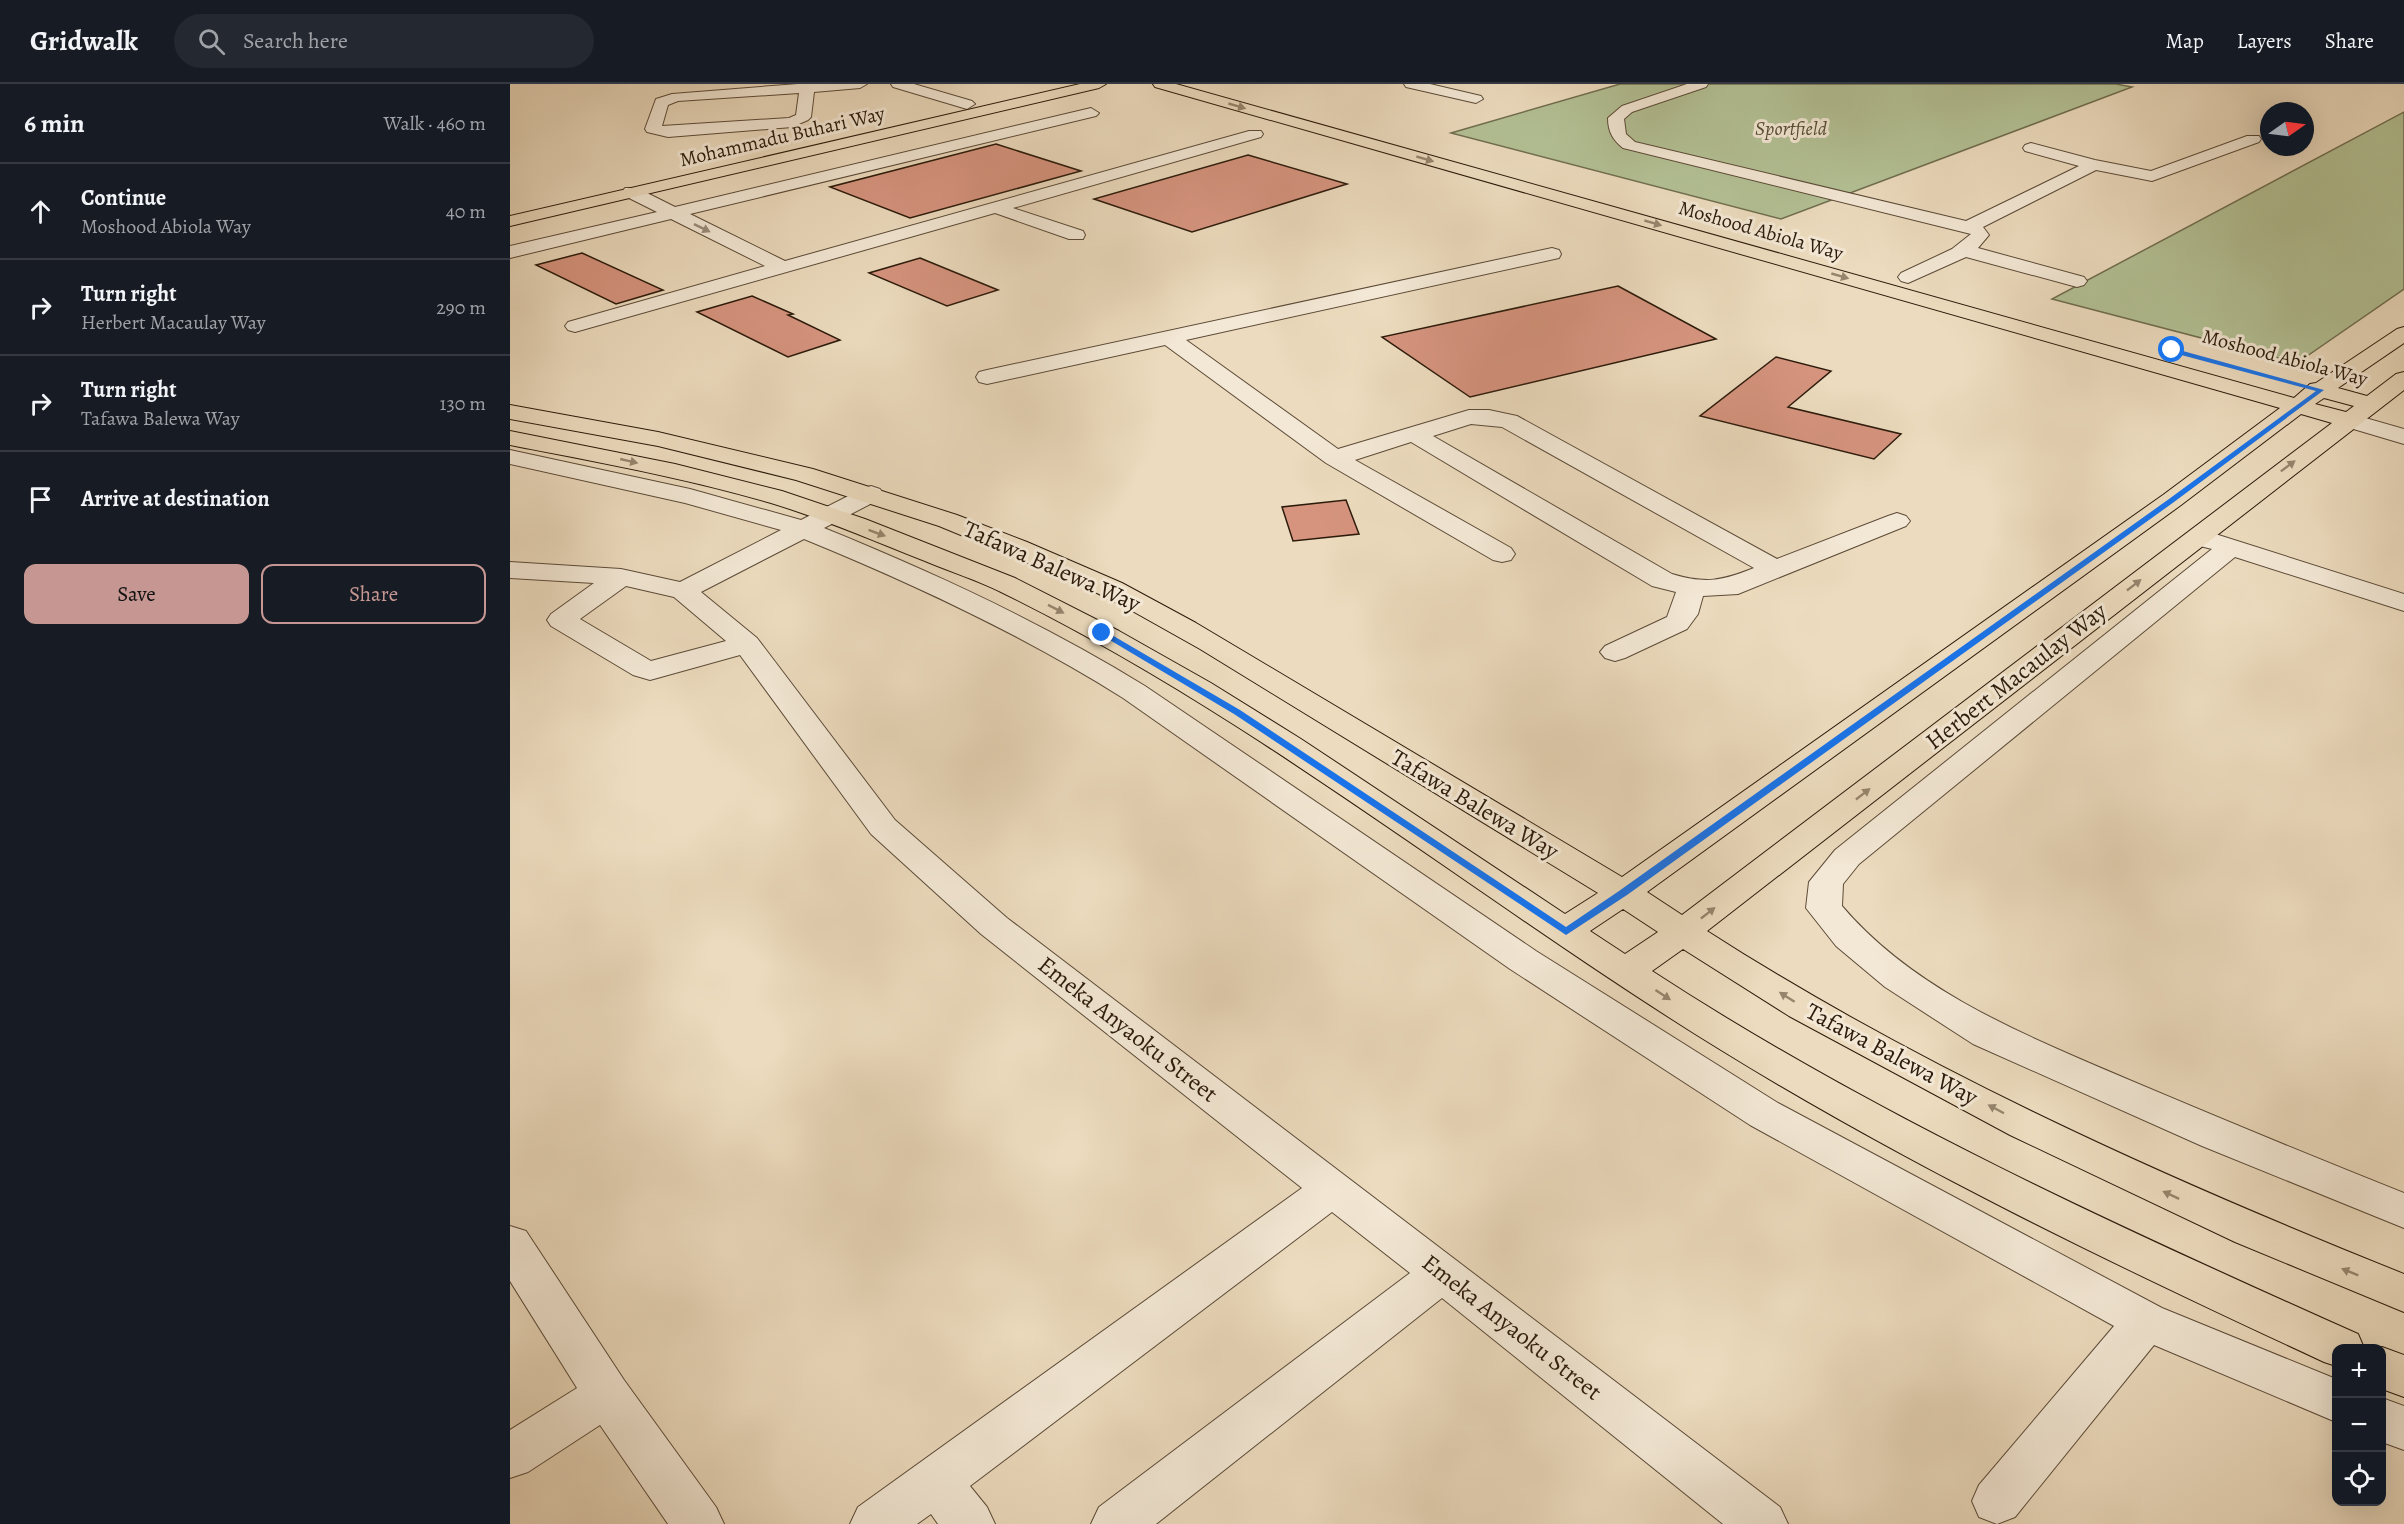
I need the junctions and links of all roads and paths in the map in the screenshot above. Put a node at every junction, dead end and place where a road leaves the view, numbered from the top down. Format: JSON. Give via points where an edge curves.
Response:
{"nodes":[{"id":1,"x":860,"y":84,"type":"edge"},
{"id":2,"x":898,"y":84,"type":"edge"},
{"id":3,"x":1053,"y":84,"type":"edge"},
{"id":4,"x":1099,"y":84,"type":"edge"},
{"id":5,"x":1160,"y":84,"type":"edge"},
{"id":6,"x":1216,"y":84,"type":"edge"},
{"id":7,"x":1411,"y":84,"type":"edge"},
{"id":8,"x":1701,"y":84,"type":"edge"},
{"id":9,"x":783,"y":87,"type":"edge"},
{"id":10,"x":807,"y":88,"type":"junction"},
{"id":11,"x":1476,"y":99,"type":"dead end"},
{"id":12,"x":967,"y":104,"type":"junction"},
{"id":13,"x":759,"y":108,"type":"junction"},
{"id":14,"x":1091,"y":113,"type":"dead end"},
{"id":15,"x":1255,"y":134,"type":"dead end"},
{"id":16,"x":2253,"y":139,"type":"dead end"},
{"id":17,"x":2031,"y":148,"type":"dead end"},
{"id":18,"x":2094,"y":165,"type":"junction"},
{"id":19,"x":655,"y":187,"type":"junction"},
{"id":20,"x":631,"y":192,"type":"junction"},
{"id":21,"x":1638,"y":203,"type":"junction"},
{"id":22,"x":994,"y":207,"type":"junction"},
{"id":23,"x":510,"y":208,"type":"edge"},
{"id":24,"x":696,"y":208,"type":"junction"},
{"id":25,"x":1613,"y":212,"type":"junction"},
{"id":26,"x":673,"y":213,"type":"junction"},
{"id":27,"x":510,"y":221,"type":"edge"},
{"id":28,"x":1968,"y":227,"type":"junction"},
{"id":29,"x":1076,"y":235,"type":"dead end"},
{"id":30,"x":1963,"y":250,"type":"junction"},
{"id":31,"x":510,"y":252,"type":"edge"},
{"id":32,"x":1552,"y":254,"type":"dead end"},
{"id":33,"x":806,"y":260,"type":"junction"},
{"id":34,"x":782,"y":267,"type":"junction"},
{"id":35,"x":1908,"y":277,"type":"junction"},
{"id":36,"x":2077,"y":281,"type":"dead end"},
{"id":37,"x":2000,"y":303,"type":"dead end"},
{"id":38,"x":575,"y":326,"type":"dead end"},
{"id":39,"x":2404,"y":333,"type":"edge"},
{"id":40,"x":1169,"y":338,"type":"junction"},
{"id":41,"x":987,"y":377,"type":"dead end"},
{"id":42,"x":2404,"y":379,"type":"edge"},
{"id":43,"x":2305,"y":393,"type":"junction"},
{"id":44,"x":510,"y":412,"type":"edge"},
{"id":45,"x":2370,"y":412,"type":"junction"},
{"id":46,"x":1413,"y":434,"type":"junction"},
{"id":47,"x":510,"y":438,"type":"edge"},
{"id":48,"x":2404,"y":438,"type":"edge"},
{"id":49,"x":510,"y":457,"type":"edge"},
{"id":50,"x":1335,"y":458,"type":"junction"},
{"id":51,"x":871,"y":494,"type":"junction"},
{"id":52,"x":814,"y":521,"type":"junction"},
{"id":53,"x":1897,"y":521,"type":"dead end"},
{"id":54,"x":2198,"y":536,"type":"junction"},
{"id":55,"x":2231,"y":547,"type":"junction"},
{"id":56,"x":1502,"y":554,"type":"dead end"},
{"id":57,"x":510,"y":570,"type":"edge"},
{"id":58,"x":1777,"y":570,"type":"junction"},
{"id":59,"x":621,"y":577,"type":"junction"},
{"id":60,"x":1691,"y":588,"type":"junction"},
{"id":61,"x":683,"y":591,"type":"junction"},
{"id":62,"x":2404,"y":603,"type":"edge"},
{"id":63,"x":747,"y":644,"type":"junction"},
{"id":64,"x":1615,"y":652,"type":"dead end"},
{"id":65,"x":1623,"y":893,"type":"junction"},
{"id":66,"x":1566,"y":932,"type":"junction"},
{"id":67,"x":1683,"y":932,"type":"junction"},
{"id":68,"x":1626,"y":971,"type":"junction"},
{"id":69,"x":1333,"y":1188,"type":"junction"},
{"id":70,"x":2404,"y":1211,"type":"edge"},
{"id":71,"x":510,"y":1244,"type":"edge"},
{"id":72,"x":1443,"y":1273,"type":"junction"},
{"id":73,"x":2404,"y":1294,"type":"edge"},
{"id":74,"x":2146,"y":1321,"type":"junction"},
{"id":75,"x":2332,"y":1344,"type":"edge"},
{"id":76,"x":2386,"y":1369,"type":"edge"},
{"id":77,"x":2404,"y":1377,"type":"edge"},
{"id":78,"x":607,"y":1395,"type":"junction"},
{"id":79,"x":2332,"y":1399,"type":"edge"},
{"id":80,"x":2386,"y":1421,"type":"edge"},
{"id":81,"x":2404,"y":1429,"type":"edge"},
{"id":82,"x":510,"y":1455,"type":"edge"},
{"id":83,"x":936,"y":1482,"type":"junction"},
{"id":84,"x":1996,"y":1502,"type":"dead end"},
{"id":85,"x":698,"y":1524,"type":"edge"},
{"id":86,"x":876,"y":1524,"type":"edge"},
{"id":87,"x":969,"y":1524,"type":"edge"},
{"id":88,"x":1117,"y":1524,"type":"edge"},
{"id":89,"x":1762,"y":1524,"type":"edge"}],
"edges":[{"from":1,"to":10,"type":"street"},
{"from":2,"to":12,"type":"street"},
{"from":3,"to":12,"type":"main road","name":"Mohammadu Buhari Way"},
{"from":4,"to":19,"type":"main road","name":"Mohammadu Buhari Way"},
{"from":5,"to":25,"type":"main road","name":"Moshood Abiola Way","one_way":true},
{"from":6,"to":21,"type":"main road","name":"Moshood Abiola Way"},
{"from":7,"to":11,"type":"street"},
{"from":8,"to":28,"type":"street","via":[[1627,109],[1616,118],[1618,137],[1629,145]]},
{"from":9,"to":10,"type":"street"},
{"from":9,"to":13,"type":"street"},
{"from":10,"to":13,"type":"street","via":[[803,117],[792,122]]},
{"from":12,"to":23,"type":"main road","name":"Mohammadu Buhari Way"},
{"from":13,"to":13,"type":"street","via":[[709,112]]},
{"from":14,"to":24,"type":"street"},
{"from":15,"to":22,"type":"street"},
{"from":16,"to":18,"type":"street","via":[[2152,176]]},
{"from":17,"to":18,"type":"street"},
{"from":18,"to":28,"type":"street"},
{"from":19,"to":20,"type":"main road","name":"Mohammadu Buhari Way"},
{"from":19,"to":24,"type":"street"},
{"from":20,"to":26,"type":"street"},
{"from":20,"to":27,"type":"main road","name":"Mohammadu Buhari Way"},
{"from":21,"to":25,"type":"main road"},
{"from":21,"to":35,"type":"main road","name":"Moshood Abiola Way"},
{"from":22,"to":29,"type":"street"},
{"from":22,"to":33,"type":"street"},
{"from":24,"to":26,"type":"street"},
{"from":24,"to":33,"type":"street"},
{"from":25,"to":43,"type":"main road","name":"Moshood Abiola Way","one_way":true},
{"from":26,"to":31,"type":"street"},
{"from":26,"to":34,"type":"street","one_way":true},
{"from":28,"to":30,"type":"street","via":[[1980,235],[1978,241]]},
{"from":30,"to":35,"type":"street"},
{"from":30,"to":36,"type":"street"},
{"from":32,"to":40,"type":"street"},
{"from":33,"to":34,"type":"street"},
{"from":34,"to":38,"type":"street"},
{"from":35,"to":37,"type":"main road","name":"Moshood Abiola Way"},
{"from":39,"to":43,"type":"main road","name":"Herbert Macaulay Way"},
{"from":40,"to":41,"type":"street"},
{"from":40,"to":50,"type":"street"},
{"from":42,"to":45,"type":"main road","name":"Herbert Macaulay Way"},
{"from":43,"to":45,"type":"main road","name":"Moshood Abiola Way"},
{"from":43,"to":45,"type":"main road","name":"Moshood Abiola Way"},
{"from":43,"to":65,"type":"main road","name":"Herbert Macaulay Way","via":[[2172,500]]},
{"from":44,"to":51,"type":"main road","name":"Tafawa Balewa Way","via":[[719,450]]},
{"from":45,"to":48,"type":"street"},
{"from":54,"to":45,"type":"main road","name":"Herbert Macaulay Way","one_way":true},
{"from":46,"to":50,"type":"street"},
{"from":46,"to":58,"type":"street","via":[[1470,417],[1509,422]]},
{"from":46,"to":60,"type":"street","via":[[1662,580]]},
{"from":47,"to":52,"type":"main road","name":"Tafawa Balewa Way","one_way":true,"via":[[628,460],[775,497]]},
{"from":49,"to":52,"type":"street"},
{"from":50,"to":56,"type":"street"},
{"from":51,"to":52,"type":"street"},
{"from":51,"to":65,"type":"main road","name":"Tafawa Balewa Way","via":[[962,525],[1090,578],[1178,624]]},
{"from":52,"to":61,"type":"street"},
{"from":52,"to":66,"type":"main road","name":"Tafawa Balewa Way","one_way":true,"via":[[1009,586],[1102,633],[1237,712]]},
{"from":52,"to":74,"type":"street","via":[[897,567],[1073,654],[1523,960],[1764,1114]]},
{"from":53,"to":58,"type":"street"},
{"from":54,"to":55,"type":"street"},
{"from":67,"to":54,"type":"main road","name":"Herbert Macaulay Way","one_way":true},
{"from":55,"to":62,"type":"street"},
{"from":55,"to":70,"type":"street","via":[[1847,857],[1826,882],[1824,908],[1849,938],[1898,978],[1987,1034],[2217,1135]]},
{"from":57,"to":59,"type":"street","name":"Emeka Anyaoku Street"},
{"from":58,"to":60,"type":"street","via":[[1728,588]]},
{"from":59,"to":61,"type":"street","name":"Emeka Anyaoku Street"},
{"from":59,"to":63,"type":"street","via":[[561,620],[650,670]]},
{"from":60,"to":64,"type":"street","via":[[1684,614],[1677,623]]},
{"from":61,"to":63,"type":"street","name":"Emeka Anyaoku Street"},
{"from":63,"to":69,"type":"street","name":"Emeka Anyaoku Street","via":[[883,827],[994,926]]},
{"from":65,"to":66,"type":"main road","name":"Herbert Macaulay Way"},
{"from":65,"to":67,"type":"main road","name":"Tafawa Balewa Way"},
{"from":66,"to":68,"type":"main road","name":"Tafawa Balewa Way"},
{"from":67,"to":68,"type":"main road","name":"Herbert Macaulay Way"},
{"from":73,"to":67,"type":"main road","name":"Tafawa Balewa Way","one_way":true,"via":[[2272,1241],[2077,1152],[1800,1006]]},
{"from":68,"to":75,"type":"main road","name":"Tafawa Balewa Way","one_way":true,"via":[[1869,1120],[2109,1243]]},
{"from":69,"to":72,"type":"street","name":"Emeka Anyaoku Street"},
{"from":69,"to":83,"type":"street"},
{"from":71,"to":78,"type":"street"},
{"from":72,"to":88,"type":"street"},
{"from":72,"to":89,"type":"street","name":"Emeka Anyaoku Street"},
{"from":74,"to":79,"type":"street"},
{"from":74,"to":84,"type":"street"},
{"from":76,"to":77,"type":"main road"},
{"from":78,"to":82,"type":"street"},
{"from":78,"to":85,"type":"street"},
{"from":80,"to":81,"type":"street"},
{"from":83,"to":86,"type":"street"},
{"from":83,"to":87,"type":"street"}]}
